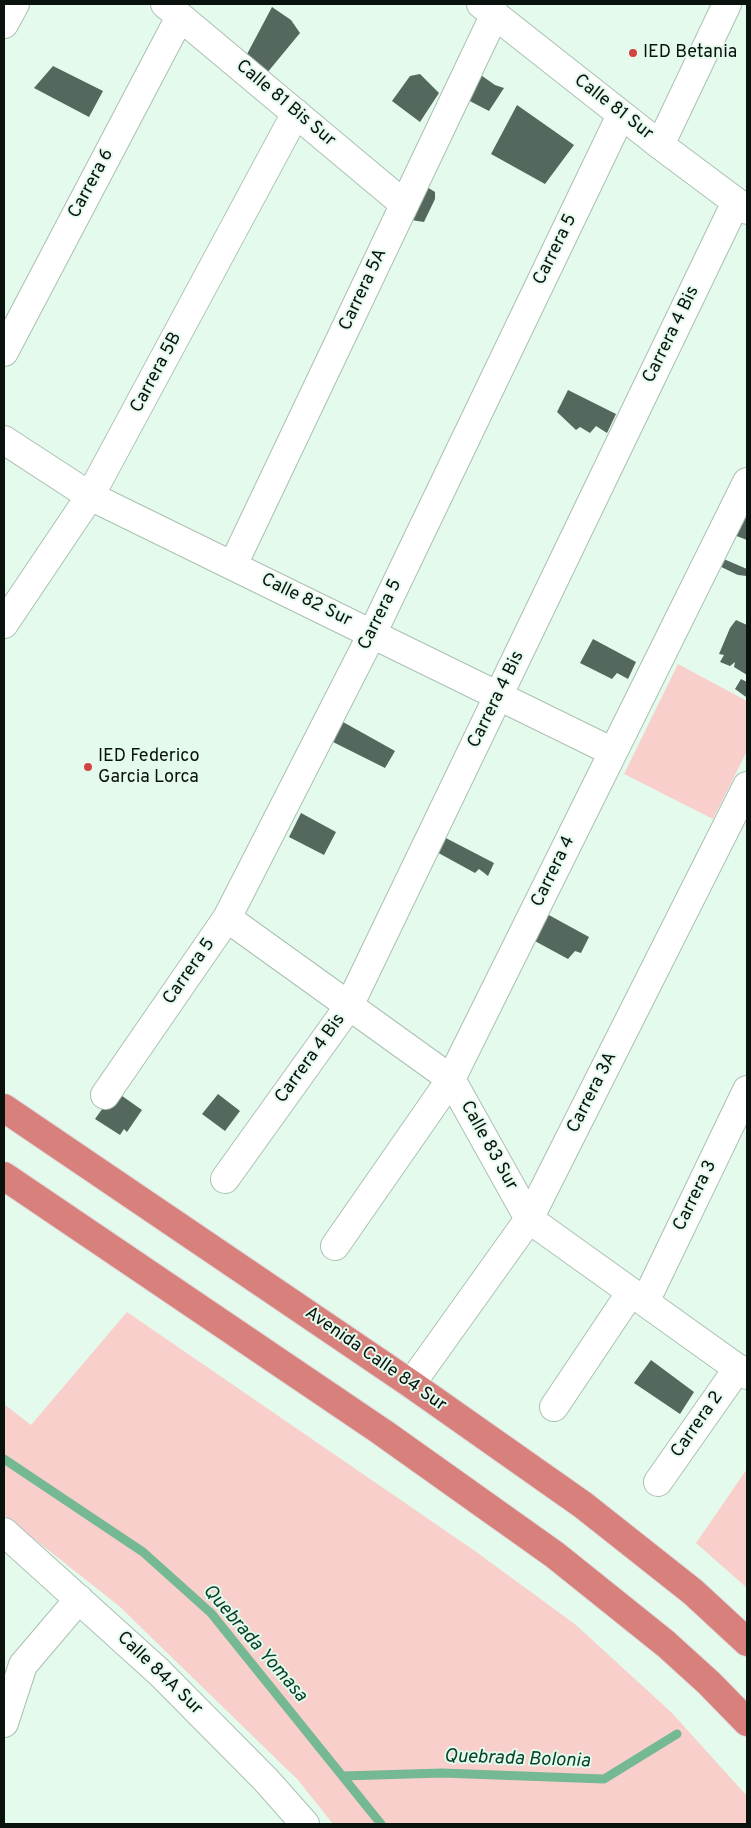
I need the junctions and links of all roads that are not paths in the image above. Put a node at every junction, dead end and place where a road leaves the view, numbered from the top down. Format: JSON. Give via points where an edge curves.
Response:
{"nodes":[{"id":1,"x":16,"y":4,"type":"edge"},
{"id":2,"x":727,"y":4,"type":"edge"},
{"id":3,"x":488,"y":9,"type":"edge"},
{"id":4,"x":173,"y":10,"type":"edge"},
{"id":5,"x":4,"y":24,"type":"edge"},
{"id":6,"x":296,"y":113,"type":"junction"},
{"id":7,"x":621,"y":115,"type":"junction"},
{"id":8,"x":660,"y":145,"type":"junction"},
{"id":9,"x":404,"y":204,"type":"junction"},
{"id":10,"x":742,"y":206,"type":"edge"},
{"id":11,"x":4,"y":352,"type":"edge"},
{"id":12,"x":4,"y":440,"type":"edge"},
{"id":13,"x":747,"y":482,"type":"edge"},
{"id":14,"x":90,"y":496,"type":"junction"},
{"id":15,"x":233,"y":565,"type":"junction"},
{"id":16,"x":4,"y":624,"type":"edge"},
{"id":17,"x":372,"y":634,"type":"junction"},
{"id":18,"x":498,"y":696,"type":"junction"},
{"id":19,"x":614,"y":752,"type":"junction"},
{"id":20,"x":747,"y":786,"type":"edge"},
{"id":21,"x":227,"y":918,"type":"junction"},
{"id":22,"x":349,"y":1006,"type":"junction"},
{"id":23,"x":451,"y":1079,"type":"junction"},
{"id":24,"x":747,"y":1090,"type":"edge"},
{"id":25,"x":105,"y":1095,"type":"dead end"},
{"id":26,"x":4,"y":1108,"type":"edge"},
{"id":27,"x":4,"y":1176,"type":"edge"},
{"id":28,"x":225,"y":1178,"type":"dead end"},
{"id":29,"x":529,"y":1219,"type":"junction"},
{"id":30,"x":335,"y":1246,"type":"dead end"},
{"id":31,"x":638,"y":1297,"type":"junction"},
{"id":32,"x":742,"y":1372,"type":"edge"},
{"id":33,"x":411,"y":1384,"type":"junction"},
{"id":34,"x":554,"y":1407,"type":"dead end"},
{"id":35,"x":658,"y":1482,"type":"dead end"},
{"id":36,"x":4,"y":1532,"type":"edge"},
{"id":37,"x":79,"y":1599,"type":"junction"},
{"id":38,"x":740,"y":1635,"type":"edge"},
{"id":39,"x":4,"y":1722,"type":"edge"},
{"id":40,"x":747,"y":1722,"type":"edge"},
{"id":41,"x":305,"y":1824,"type":"edge"}],
"edges":[{"from":1,"to":5,"type":"street"},
{"from":2,"to":8,"type":"street"},
{"from":3,"to":7,"type":"street","name":"Calle 81 Sur"},
{"from":3,"to":9,"type":"street","name":"Carrera 5A"},
{"from":4,"to":6,"type":"street","name":"Calle 81 Bis Sur"},
{"from":4,"to":11,"type":"street","name":"Carrera 6"},
{"from":6,"to":9,"type":"street","name":"Calle 81 Bis Sur"},
{"from":6,"to":14,"type":"street","name":"Carrera 5B"},
{"from":7,"to":8,"type":"street","name":"Calle 81 Sur"},
{"from":7,"to":17,"type":"street","name":"Carrera 5"},
{"from":8,"to":10,"type":"street","name":"Calle 81 Sur"},
{"from":9,"to":15,"type":"street","name":"Carrera 5A"},
{"from":10,"to":18,"type":"street","name":"Carrera 4 Bis"},
{"from":12,"to":14,"type":"street","name":"Calle 82 Sur"},
{"from":13,"to":19,"type":"street","name":"Carrera 4"},
{"from":14,"to":15,"type":"street","name":"Calle 82 Sur"},
{"from":14,"to":16,"type":"street","name":"Carrera 5B"},
{"from":15,"to":17,"type":"street","name":"Calle 82 Sur"},
{"from":17,"to":18,"type":"street","name":"Calle 82 Sur"},
{"from":17,"to":21,"type":"street","name":"Carrera 5"},
{"from":18,"to":19,"type":"street","name":"Calle 82 Sur"},
{"from":18,"to":22,"type":"street","name":"Carrera 4 Bis"},
{"from":19,"to":23,"type":"street","name":"Carrera 4"},
{"from":20,"to":29,"type":"street","name":"Carrera 3A"},
{"from":21,"to":22,"type":"street","name":"Calle 83 Sur"},
{"from":21,"to":25,"type":"street","name":"Carrera 5"},
{"from":22,"to":23,"type":"street","name":"Calle 83 Sur"},
{"from":22,"to":28,"type":"street","name":"Carrera 4 Bis"},
{"from":23,"to":29,"type":"street","name":"Calle 83 Sur"},
{"from":23,"to":30,"type":"street","name":"Carrera 4"},
{"from":24,"to":31,"type":"street","name":"Carrera 3"},
{"from":26,"to":33,"type":"highway","name":"Avenida Calle 84 Sur"},
{"from":27,"to":40,"type":"highway","via":[[350,1410],[555,1555],[709,1683]]},
{"from":29,"to":31,"type":"street","name":"Calle 83 Sur"},
{"from":29,"to":33,"type":"street","name":"Carrera 3A"},
{"from":31,"to":32,"type":"street","name":"Calle 83 Sur"},
{"from":31,"to":34,"type":"street","name":"Carrera 3"},
{"from":32,"to":35,"type":"street","name":"Carrera 2"},
{"from":33,"to":38,"type":"highway","name":"Avenida Calle 84 Sur","via":[[583,1505],[678,1580]]},
{"from":36,"to":37,"type":"street","name":"Calle 84A Sur"},
{"from":37,"to":39,"type":"street","via":[[23,1665]]},
{"from":37,"to":41,"type":"street","name":"Calle 84A Sur","via":[[159,1672]]}]}
